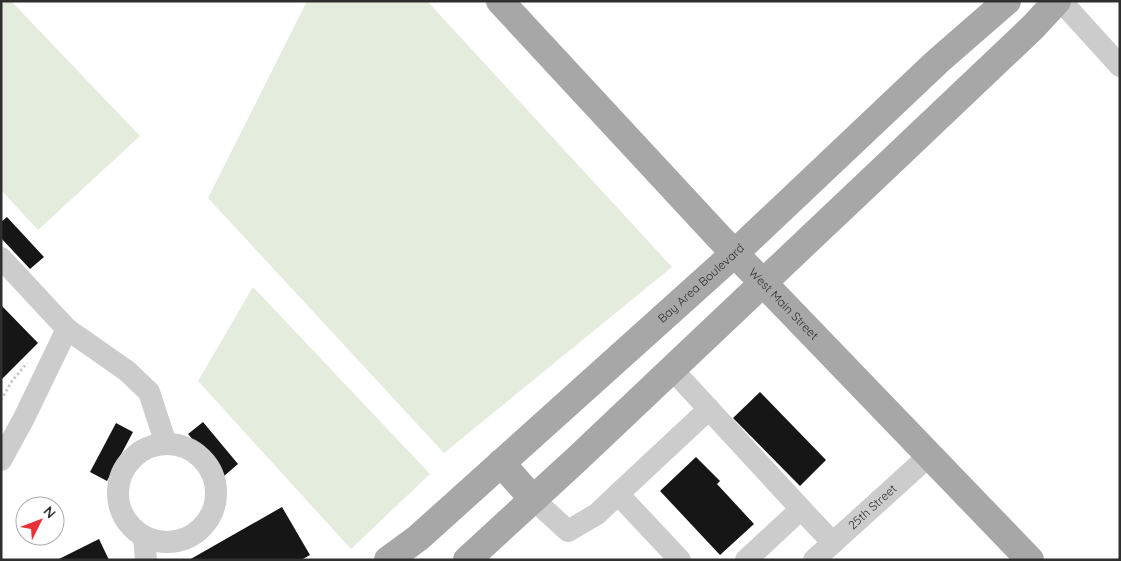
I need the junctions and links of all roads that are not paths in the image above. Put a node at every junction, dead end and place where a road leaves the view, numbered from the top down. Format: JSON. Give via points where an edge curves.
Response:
{"nodes":[{"id":1,"x":500,"y":1,"type":"edge"},
{"id":2,"x":1007,"y":1,"type":"edge"},
{"id":3,"x":1057,"y":1,"type":"edge"},
{"id":4,"x":1061,"y":1,"type":"edge"},
{"id":5,"x":1120,"y":66,"type":"edge"},
{"id":6,"x":735,"y":253,"type":"junction"},
{"id":7,"x":1,"y":258,"type":"edge"},
{"id":8,"x":762,"y":281,"type":"junction"},
{"id":9,"x":67,"y":329,"type":"junction"},
{"id":10,"x":672,"y":368,"type":"junction"},
{"id":11,"x":709,"y":409,"type":"junction"},
{"id":12,"x":166,"y":444,"type":"junction"},
{"id":13,"x":931,"y":454,"type":"junction"},
{"id":14,"x":1,"y":460,"type":"edge"},
{"id":15,"x":501,"y":463,"type":"junction"},
{"id":16,"x":618,"y":494,"type":"junction"},
{"id":17,"x":533,"y":499,"type":"junction"},
{"id":18,"x":801,"y":509,"type":"junction"},
{"id":19,"x":144,"y":536,"type":"junction"},
{"id":20,"x":833,"y":544,"type":"junction"},
{"id":21,"x":146,"y":560,"type":"edge"},
{"id":22,"x":388,"y":560,"type":"edge"},
{"id":23,"x":467,"y":560,"type":"edge"},
{"id":24,"x":680,"y":560,"type":"edge"},
{"id":25,"x":746,"y":560,"type":"edge"},
{"id":26,"x":814,"y":560,"type":"edge"},
{"id":27,"x":1030,"y":560,"type":"edge"}],
"edges":[{"from":1,"to":6,"type":"main road","name":"West Main Street"},
{"from":2,"to":6,"type":"main road","name":"Bay Area Boulevard","via":[[938,61]]},
{"from":3,"to":8,"type":"main road"},
{"from":4,"to":5,"type":"street"},
{"from":6,"to":8,"type":"main road","name":"West Main Street"},
{"from":6,"to":15,"type":"main road","name":"Bay Area Boulevard"},
{"from":7,"to":9,"type":"street"},
{"from":8,"to":10,"type":"main road"},
{"from":8,"to":13,"type":"main road","name":"West Main Street"},
{"from":9,"to":12,"type":"street","via":[[127,371],[149,392]]},
{"from":9,"to":14,"type":"street"},
{"from":10,"to":11,"type":"street"},
{"from":10,"to":17,"type":"main road"},
{"from":11,"to":16,"type":"street"},
{"from":11,"to":18,"type":"street"},
{"from":12,"to":19,"type":"street","via":[[150,447],[135,455],[124,468],[119,484],[118,499],[123,514]]},
{"from":12,"to":19,"type":"street","via":[[183,447],[209,467],[215,483],[216,500],[202,528],[190,537],[175,542],[159,542]]},
{"from":13,"to":20,"type":"street","name":"25th Street"},
{"from":13,"to":27,"type":"main road","name":"West Main Street"},
{"from":15,"to":17,"type":"main road"},
{"from":15,"to":22,"type":"main road","name":"Bay Area Boulevard","via":[[418,538]]},
{"from":16,"to":17,"type":"street","via":[[597,514],[568,531]]},
{"from":16,"to":24,"type":"street"},
{"from":17,"to":23,"type":"main road"},
{"from":18,"to":20,"type":"street"},
{"from":18,"to":25,"type":"street"},
{"from":19,"to":21,"type":"street"},
{"from":20,"to":26,"type":"street","name":"25th Street"}]}
